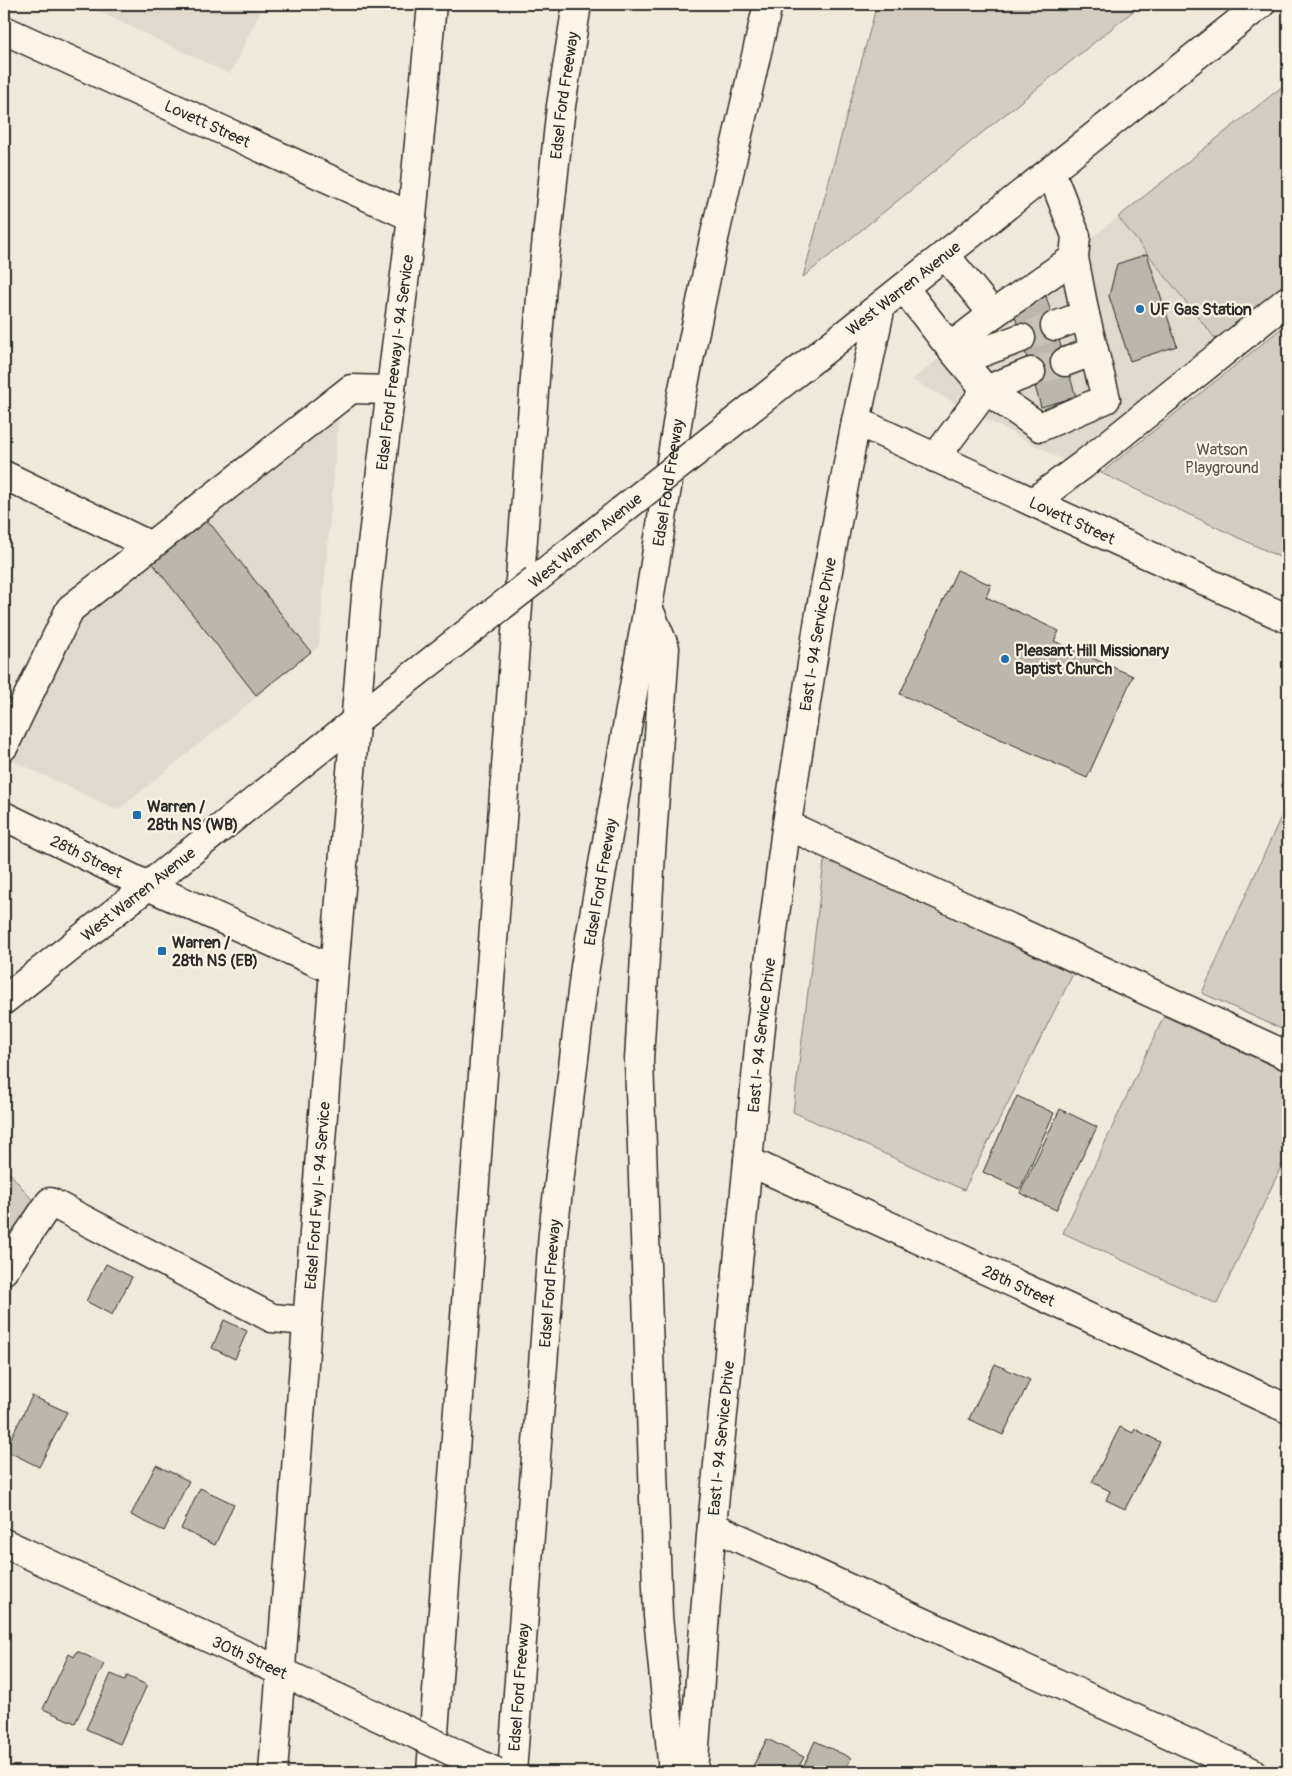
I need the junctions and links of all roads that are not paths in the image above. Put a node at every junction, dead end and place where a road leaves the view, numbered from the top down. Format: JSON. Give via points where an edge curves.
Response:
{"nodes":[{"id":1,"x":432,"y":4,"type":"edge"},
{"id":2,"x":578,"y":4,"type":"edge"},
{"id":3,"x":768,"y":4,"type":"edge"},
{"id":4,"x":1261,"y":4,"type":"edge"},
{"id":5,"x":4,"y":30,"type":"edge"},
{"id":6,"x":1051,"y":172,"type":"junction"},
{"id":7,"x":412,"y":217,"type":"junction"},
{"id":8,"x":945,"y":255,"type":"junction"},
{"id":9,"x":1074,"y":258,"type":"junction"},
{"id":10,"x":904,"y":288,"type":"junction"},
{"id":11,"x":1288,"y":300,"type":"edge"},
{"id":12,"x":881,"y":306,"type":"junction"},
{"id":13,"x":993,"y":314,"type":"junction"},
{"id":14,"x":1085,"y":315,"type":"junction"},
{"id":15,"x":1055,"y":326,"type":"tunnel mouth"},
{"id":16,"x":1021,"y":338,"type":"tunnel mouth"},
{"id":17,"x":1094,"y":351,"type":"junction"},
{"id":18,"x":955,"y":353,"type":"junction"},
{"id":19,"x":1065,"y":362,"type":"tunnel mouth"},
{"id":20,"x":1031,"y":372,"type":"tunnel mouth"},
{"id":21,"x":391,"y":390,"type":"junction"},
{"id":22,"x":986,"y":390,"type":"junction"},
{"id":23,"x":856,"y":422,"type":"junction"},
{"id":24,"x":935,"y":458,"type":"junction"},
{"id":25,"x":4,"y":475,"type":"edge"},
{"id":26,"x":1033,"y":502,"type":"junction"},
{"id":27,"x":151,"y":546,"type":"junction"},
{"id":28,"x":648,"y":607,"type":"junction"},
{"id":29,"x":1288,"y":619,"type":"edge"},
{"id":30,"x":355,"y":721,"type":"junction"},
{"id":31,"x":4,"y":746,"type":"edge"},
{"id":32,"x":4,"y":816,"type":"edge"},
{"id":33,"x":787,"y":825,"type":"junction"},
{"id":34,"x":148,"y":886,"type":"junction"},
{"id":35,"x":334,"y":970,"type":"junction"},
{"id":36,"x":4,"y":1000,"type":"edge"},
{"id":37,"x":1288,"y":1056,"type":"edge"},
{"id":38,"x":748,"y":1161,"type":"junction"},
{"id":39,"x":4,"y":1270,"type":"edge"},
{"id":40,"x":307,"y":1321,"type":"junction"},
{"id":41,"x":1288,"y":1409,"type":"edge"},
{"id":42,"x":712,"y":1526,"type":"junction"},
{"id":43,"x":4,"y":1543,"type":"edge"},
{"id":44,"x":280,"y":1672,"type":"junction"},
{"id":45,"x":272,"y":1772,"type":"edge"},
{"id":46,"x":432,"y":1772,"type":"edge"},
{"id":47,"x":496,"y":1772,"type":"edge"},
{"id":48,"x":512,"y":1772,"type":"edge"},
{"id":49,"x":674,"y":1772,"type":"edge"},
{"id":50,"x":693,"y":1772,"type":"edge"},
{"id":51,"x":1252,"y":1772,"type":"edge"}],
"edges":[{"from":1,"to":7,"type":"main road","name":"Edsel Ford Freeway I- 94 Service"},
{"from":2,"to":46,"type":"main road","name":"Edsel Ford Freeway","via":[[561,106],[542,284]]},
{"from":3,"to":28,"type":"main road","name":"Edsel Ford Freeway","via":[[681,399]]},
{"from":4,"to":6,"type":"main road","name":"West Warren Avenue"},
{"from":5,"to":7,"type":"main road","name":"Lovett Street"},
{"from":6,"to":8,"type":"main road","name":"West Warren Avenue"},
{"from":6,"to":9,"type":"main road","via":[[1076,236]]},
{"from":7,"to":21,"type":"main road","name":"Edsel Ford Freeway I- 94 Service"},
{"from":8,"to":10,"type":"main road","name":"West Warren Avenue"},
{"from":8,"to":13,"type":"main road"},
{"from":9,"to":13,"type":"main road"},
{"from":9,"to":14,"type":"main road"},
{"from":10,"to":12,"type":"main road","name":"West Warren Avenue"},
{"from":10,"to":18,"type":"main road"},
{"from":11,"to":26,"type":"main road"},
{"from":12,"to":23,"type":"main road","name":"East I- 94 Service Drive"},
{"from":12,"to":30,"type":"main road","name":"West Warren Avenue","bridge":true},
{"from":13,"to":18,"type":"main road"},
{"from":14,"to":15,"type":"main road"},
{"from":14,"to":17,"type":"main road"},
{"from":16,"to":18,"type":"main road"},
{"from":17,"to":19,"type":"main road"},
{"from":17,"to":22,"type":"main road","via":[[1106,399],[1040,427]]},
{"from":18,"to":22,"type":"main road"},
{"from":20,"to":22,"type":"main road"},
{"from":21,"to":27,"type":"main road","via":[[351,389]]},
{"from":21,"to":30,"type":"main road","name":"Edsel Ford Freeway I- 94 Service","via":[[367,586]]},
{"from":22,"to":24,"type":"main road"},
{"from":23,"to":24,"type":"main road","name":"Lovett Street"},
{"from":23,"to":33,"type":"main road","name":"East I- 94 Service Drive","via":[[820,612]]},
{"from":24,"to":26,"type":"main road","name":"Lovett Street"},
{"from":25,"to":27,"type":"main road"},
{"from":26,"to":29,"type":"main road","name":"Lovett Street"},
{"from":27,"to":31,"type":"main road","via":[[70,609]]},
{"from":28,"to":48,"type":"main road","name":"Edsel Ford Freeway","via":[[585,967],[553,1233]]},
{"from":28,"to":49,"type":"main road","via":[[664,648],[639,1060],[658,1616]]},
{"from":30,"to":34,"type":"main road","name":"West Warren Avenue"},
{"from":30,"to":35,"type":"main road","name":"Edsel Ford Fwy I- 94 Service"},
{"from":32,"to":34,"type":"main road","name":"28th Street"},
{"from":33,"to":37,"type":"main road"},
{"from":33,"to":38,"type":"main road","name":"East I- 94 Service Drive","via":[[761,1026]]},
{"from":34,"to":35,"type":"main road","name":"28th Street"},
{"from":34,"to":36,"type":"main road","name":"West Warren Avenue"},
{"from":35,"to":40,"type":"main road","name":"Edsel Ford Fwy I- 94 Service"},
{"from":38,"to":41,"type":"main road","name":"28th Street"},
{"from":38,"to":42,"type":"main road","name":"East I- 94 Service Drive"},
{"from":39,"to":40,"type":"main road","via":[[50,1202],[272,1318]]},
{"from":40,"to":44,"type":"main road","name":"Edsel Ford Fwy I- 94 Service"},
{"from":42,"to":50,"type":"main road","name":"East I- 94 Service Drive"},
{"from":42,"to":51,"type":"main road"},
{"from":43,"to":44,"type":"main road","name":"30th Street"},
{"from":44,"to":45,"type":"main road","name":"Edsel Ford Fwy I- 94 Service"},
{"from":44,"to":47,"type":"main road","name":"30th Street","bridge":true}]}
